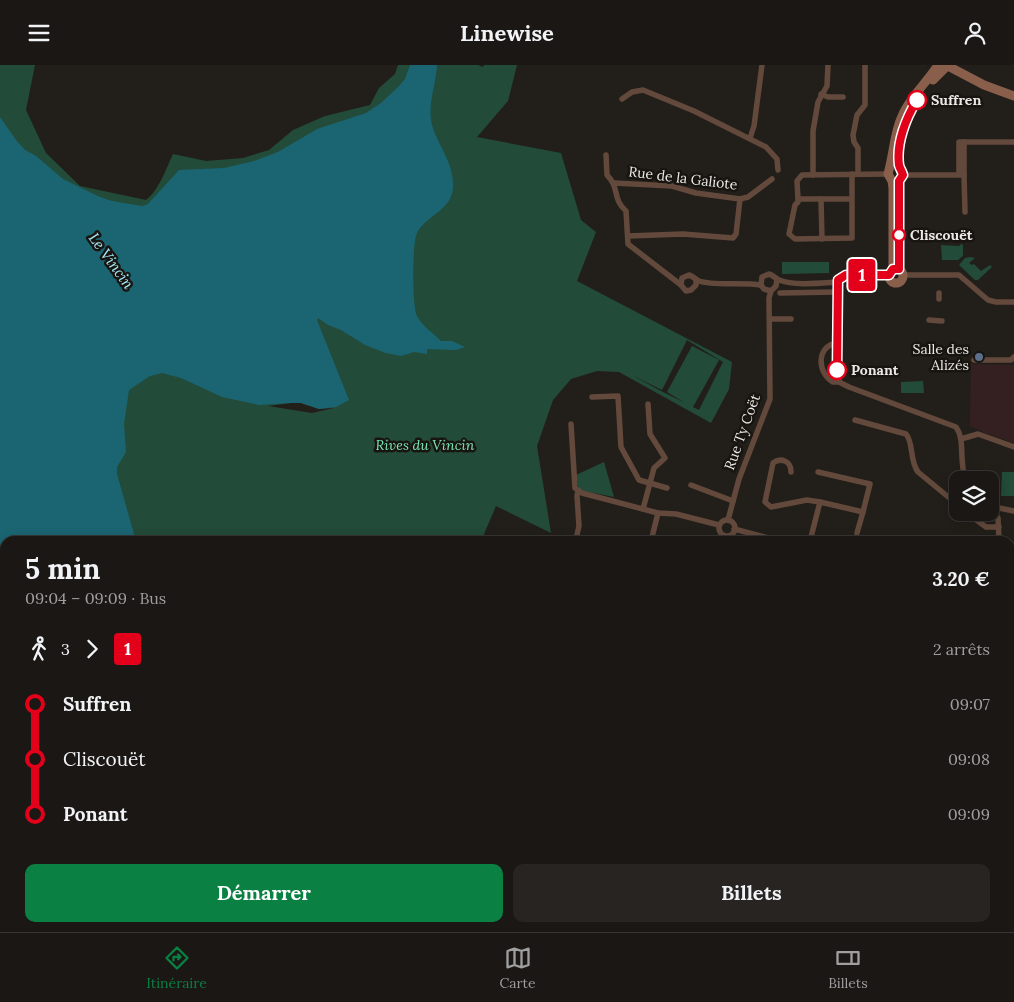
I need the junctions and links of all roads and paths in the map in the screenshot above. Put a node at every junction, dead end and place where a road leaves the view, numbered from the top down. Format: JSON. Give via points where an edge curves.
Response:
{"nodes":[{"id":1,"x":762,"y":65,"type":"edge"},
{"id":2,"x":828,"y":65,"type":"edge"},
{"id":3,"x":865,"y":65,"type":"edge"},
{"id":4,"x":938,"y":65,"type":"edge"},
{"id":5,"x":947,"y":65,"type":"edge"},
{"id":6,"x":958,"y":65,"type":"edge"},
{"id":7,"x":1014,"y":90,"type":"edge"},
{"id":8,"x":821,"y":94,"type":"junction"},
{"id":9,"x":1014,"y":96,"type":"edge"},
{"id":10,"x":844,"y":97,"type":"dead end"},
{"id":11,"x":917,"y":98,"type":"junction"},
{"id":12,"x":622,"y":99,"type":"dead end"},
{"id":13,"x":750,"y":138,"type":"junction"},
{"id":14,"x":1014,"y":142,"type":"edge"},
{"id":15,"x":606,"y":155,"type":"dead end"},
{"id":16,"x":778,"y":170,"type":"dead end"},
{"id":17,"x":855,"y":174,"type":"junction"},
{"id":18,"x":813,"y":175,"type":"junction"},
{"id":19,"x":896,"y":175,"type":"junction"},
{"id":20,"x":962,"y":175,"type":"junction"},
{"id":21,"x":772,"y":179,"type":"dead end"},
{"id":22,"x":614,"y":183,"type":"junction"},
{"id":23,"x":740,"y":199,"type":"junction"},
{"id":24,"x":798,"y":199,"type":"junction"},
{"id":25,"x":821,"y":199,"type":"junction"},
{"id":26,"x":852,"y":199,"type":"junction"},
{"id":27,"x":965,"y":212,"type":"dead end"},
{"id":28,"x":628,"y":236,"type":"junction"},
{"id":29,"x":822,"y":239,"type":"junction"},
{"id":30,"x":896,"y":272,"type":"junction"},
{"id":31,"x":669,"y":277,"type":"junction"},
{"id":32,"x":682,"y":278,"type":"junction"},
{"id":33,"x":776,"y":279,"type":"junction"},
{"id":34,"x":696,"y":280,"type":"junction"},
{"id":35,"x":761,"y":282,"type":"junction"},
{"id":36,"x":837,"y":282,"type":"junction"},
{"id":37,"x":710,"y":283,"type":"junction"},
{"id":38,"x":792,"y":283,"type":"junction"},
{"id":39,"x":681,"y":285,"type":"junction"},
{"id":40,"x":695,"y":287,"type":"junction"},
{"id":41,"x":774,"y":288,"type":"junction"},
{"id":42,"x":837,"y":292,"type":"junction"},
{"id":43,"x":780,"y":293,"type":"dead end"},
{"id":44,"x":1014,"y":302,"type":"edge"},
{"id":45,"x":770,"y":319,"type":"junction"},
{"id":46,"x":790,"y":319,"type":"dead end"},
{"id":47,"x":929,"y":321,"type":"dead end"},
{"id":48,"x":942,"y":321,"type":"dead end"},
{"id":49,"x":838,"y":343,"type":"junction"},
{"id":50,"x":1014,"y":357,"type":"edge"},
{"id":51,"x":974,"y":360,"type":"dead end"},
{"id":52,"x":839,"y":382,"type":"junction"},
{"id":53,"x":592,"y":397,"type":"dead end"},
{"id":54,"x":648,"y":404,"type":"dead end"},
{"id":55,"x":855,"y":420,"type":"dead end"},
{"id":56,"x":571,"y":424,"type":"dead end"},
{"id":57,"x":961,"y":439,"type":"junction"},
{"id":58,"x":1014,"y":447,"type":"edge"},
{"id":59,"x":963,"y":471,"type":"edge"},
{"id":60,"x":791,"y":472,"type":"dead end"},
{"id":61,"x":818,"y":472,"type":"dead end"},
{"id":62,"x":650,"y":483,"type":"junction"},
{"id":63,"x":692,"y":485,"type":"dead end"},
{"id":64,"x":667,"y":488,"type":"dead end"},
{"id":65,"x":578,"y":491,"type":"junction"},
{"id":66,"x":949,"y":498,"type":"edge"},
{"id":67,"x":734,"y":501,"type":"junction"},
{"id":68,"x":820,"y":502,"type":"junction"},
{"id":69,"x":999,"y":508,"type":"edge"},
{"id":70,"x":643,"y":509,"type":"junction"},
{"id":71,"x":1014,"y":511,"type":"edge"},
{"id":72,"x":863,"y":512,"type":"junction"},
{"id":73,"x":658,"y":513,"type":"junction"},
{"id":74,"x":728,"y":520,"type":"junction"},
{"id":75,"x":978,"y":521,"type":"edge"},
{"id":76,"x":998,"y":521,"type":"edge"},
{"id":77,"x":719,"y":525,"type":"junction"},
{"id":78,"x":999,"y":527,"type":"junction"},
{"id":79,"x":734,"y":529,"type":"junction"},
{"id":80,"x":858,"y":533,"type":"dead end"},
{"id":81,"x":577,"y":536,"type":"edge"},
{"id":82,"x":652,"y":536,"type":"edge"},
{"id":83,"x":723,"y":536,"type":"edge"},
{"id":84,"x":728,"y":536,"type":"edge"},
{"id":85,"x":761,"y":536,"type":"edge"},
{"id":86,"x":811,"y":536,"type":"edge"},
{"id":87,"x":999,"y":536,"type":"edge"}],
"edges":[{"from":1,"to":13,"type":"street"},
{"from":2,"to":8,"type":"street","via":[[827,86]]},
{"from":3,"to":17,"type":"street","via":[[866,105],[856,115],[853,135],[858,149]]},
{"from":4,"to":11,"type":"street"},
{"from":5,"to":9,"type":"street","via":[[978,83]]},
{"from":5,"to":11,"type":"street"},
{"from":6,"to":7,"type":"street","via":[[986,81]]},
{"from":8,"to":10,"type":"street"},
{"from":8,"to":18,"type":"street","via":[[813,131]]},
{"from":11,"to":19,"type":"street","via":[[901,137]]},
{"from":12,"to":13,"type":"street","via":[[632,92],[646,90]]},
{"from":13,"to":16,"type":"street","via":[[771,151],[777,159]]},
{"from":14,"to":20,"type":"street","via":[[959,143]]},
{"from":15,"to":22,"type":"street","via":[[607,175]]},
{"from":17,"to":18,"type":"street"},
{"from":17,"to":19,"type":"street"},
{"from":17,"to":26,"type":"street"},
{"from":18,"to":24,"type":"street","via":[[798,178]]},
{"from":19,"to":20,"type":"street"},
{"from":19,"to":30,"type":"street"},
{"from":20,"to":27,"type":"street"},
{"from":21,"to":23,"type":"street","name":"Rue de la Galiote","via":[[748,197]]},
{"from":22,"to":23,"type":"street","name":"Rue de la Galiote","via":[[672,186]]},
{"from":22,"to":28,"type":"street","via":[[618,201],[626,214]]},
{"from":23,"to":28,"type":"street","via":[[733,238],[683,234]]},
{"from":24,"to":25,"type":"street"},
{"from":24,"to":29,"type":"street","via":[[789,235],[795,239]]},
{"from":25,"to":26,"type":"street"},
{"from":25,"to":29,"type":"street"},
{"from":26,"to":29,"type":"street","via":[[852,238]]},
{"from":28,"to":31,"type":"street","via":[[629,246]]},
{"from":30,"to":36,"type":"street","via":[[846,275]]},
{"from":30,"to":44,"type":"street","via":[[959,275],[988,300]]},
{"from":31,"to":32,"type":"street"},
{"from":31,"to":39,"type":"street"},
{"from":32,"to":34,"type":"street","via":[[688,275]]},
{"from":32,"to":39,"type":"street"},
{"from":33,"to":35,"type":"street","via":[[769,274]]},
{"from":33,"to":38,"type":"street"},
{"from":33,"to":41,"type":"street"},
{"from":34,"to":37,"type":"street"},
{"from":34,"to":40,"type":"street"},
{"from":35,"to":37,"type":"street"},
{"from":35,"to":41,"type":"street","via":[[766,291]]},
{"from":36,"to":38,"type":"street"},
{"from":36,"to":42,"type":"street"},
{"from":37,"to":40,"type":"street"},
{"from":38,"to":41,"type":"street"},
{"from":39,"to":40,"type":"street","via":[[686,291]]},
{"from":41,"to":45,"type":"street","name":"Rue Ty Coët","via":[[769,299]]},
{"from":42,"to":43,"type":"street"},
{"from":42,"to":49,"type":"street"},
{"from":45,"to":46,"type":"street"},
{"from":45,"to":67,"type":"street","name":"Rue Ty Coët","via":[[770,399],[739,479]]},
{"from":47,"to":48,"type":"street"},
{"from":49,"to":52,"type":"street"},
{"from":49,"to":52,"type":"street","via":[[825,348],[822,363],[828,379]]},
{"from":50,"to":51,"type":"street","via":[[1011,360]]},
{"from":52,"to":57,"type":"street","via":[[954,425]]},
{"from":53,"to":62,"type":"street","via":[[618,395],[620,447],[640,480]]},
{"from":54,"to":62,"type":"street","via":[[650,434],[665,458],[654,468]]},
{"from":55,"to":66,"type":"street","via":[[906,434],[910,439],[914,467]]},
{"from":56,"to":65,"type":"street","via":[[575,488]]},
{"from":57,"to":58,"type":"street","via":[[978,434]]},
{"from":57,"to":59,"type":"street"},
{"from":60,"to":68,"type":"street","via":[[786,462],[773,463],[764,499],[766,505],[771,507],[807,500]]},
{"from":61,"to":72,"type":"street","via":[[870,484]]},
{"from":62,"to":64,"type":"street"},
{"from":62,"to":70,"type":"street"},
{"from":63,"to":67,"type":"street"},
{"from":65,"to":70,"type":"street"},
{"from":65,"to":81,"type":"street"},
{"from":67,"to":74,"type":"street","name":"Rue Ty Coët"},
{"from":68,"to":72,"type":"street"},
{"from":68,"to":86,"type":"street"},
{"from":69,"to":71,"type":"street"},
{"from":70,"to":73,"type":"street"},
{"from":72,"to":80,"type":"street"},
{"from":73,"to":77,"type":"street"},
{"from":73,"to":82,"type":"street"},
{"from":74,"to":77,"type":"street"},
{"from":74,"to":79,"type":"street"},
{"from":75,"to":78,"type":"street","via":[[986,527]]},
{"from":76,"to":78,"type":"street"},
{"from":77,"to":83,"type":"street"},
{"from":78,"to":87,"type":"street"},
{"from":79,"to":84,"type":"street"},
{"from":79,"to":85,"type":"street"}]}
